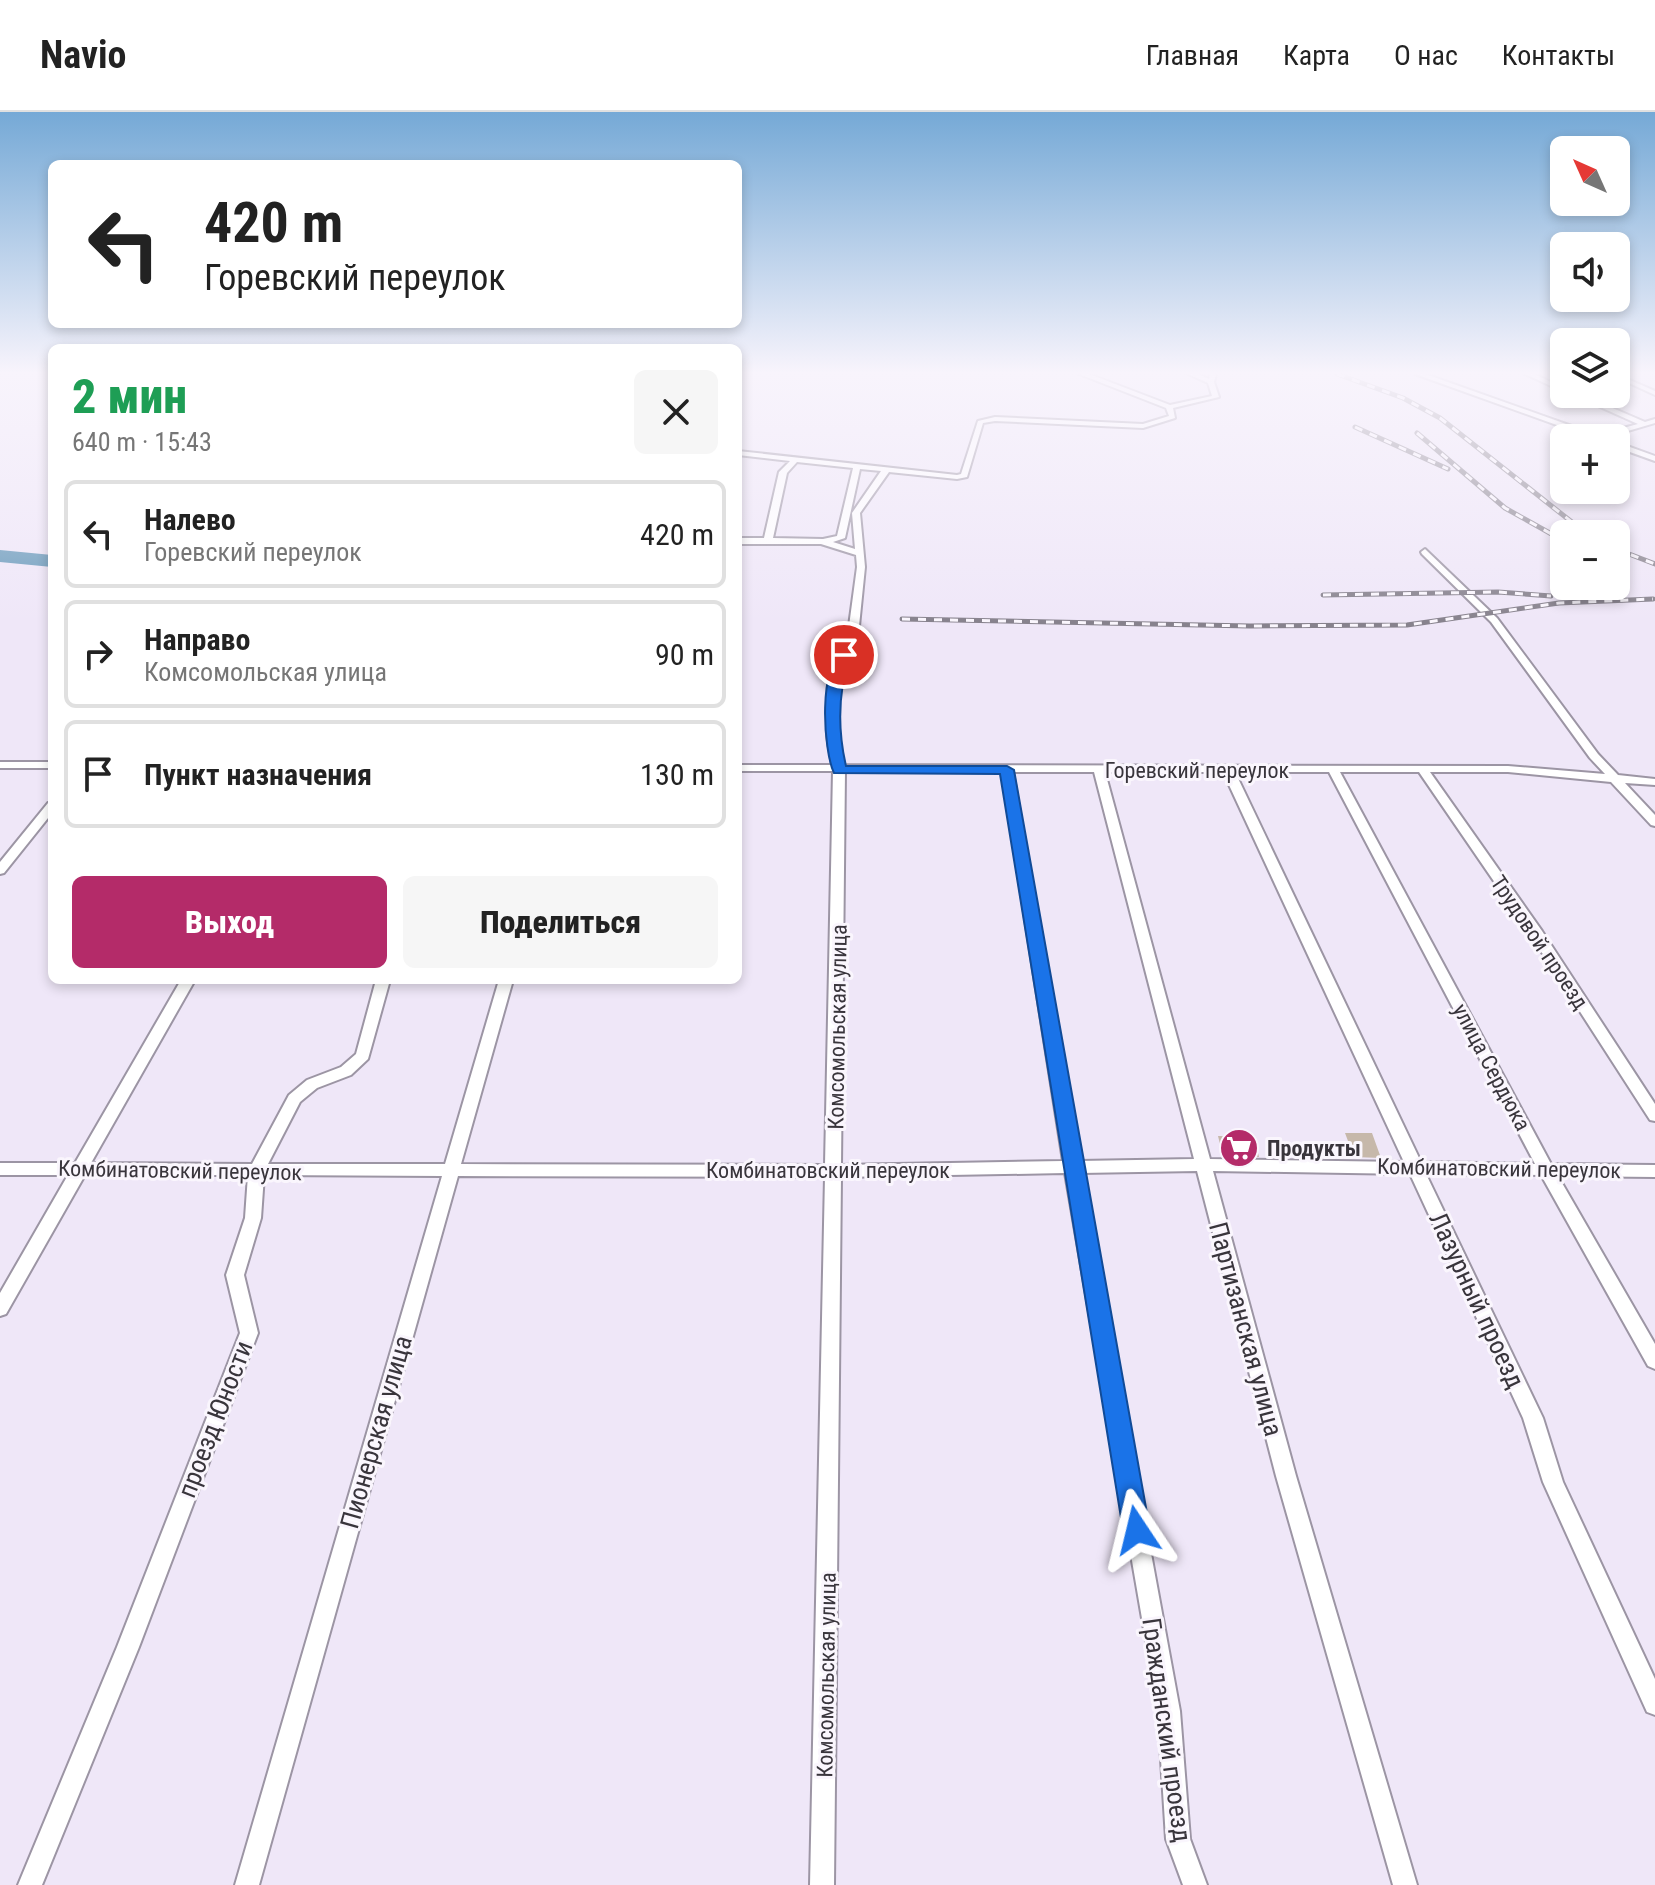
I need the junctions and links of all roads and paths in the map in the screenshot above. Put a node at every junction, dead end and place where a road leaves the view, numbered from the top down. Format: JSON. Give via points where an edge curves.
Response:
{"nodes":[{"id":1,"x":774,"y":457,"type":"edge"},
{"id":2,"x":970,"y":457,"type":"edge"},
{"id":3,"x":796,"y":459,"type":"junction"},
{"id":4,"x":857,"y":467,"type":"junction"},
{"id":5,"x":886,"y":470,"type":"junction"},
{"id":6,"x":742,"y":541,"type":"edge"},
{"id":7,"x":768,"y":541,"type":"junction"},
{"id":8,"x":822,"y":541,"type":"junction"},
{"id":9,"x":1425,"y":552,"type":"dead end"},
{"id":10,"x":859,"y":553,"type":"junction"},
{"id":11,"x":0,"y":765,"type":"edge"},
{"id":12,"x":48,"y":765,"type":"edge"},
{"id":13,"x":742,"y":768,"type":"edge"},
{"id":14,"x":1422,"y":769,"type":"junction"},
{"id":15,"x":839,"y":770,"type":"junction"},
{"id":16,"x":1007,"y":770,"type":"junction"},
{"id":17,"x":1099,"y":770,"type":"junction"},
{"id":18,"x":1228,"y":770,"type":"junction"},
{"id":19,"x":1333,"y":770,"type":"junction"},
{"id":20,"x":1617,"y":778,"type":"junction"},
{"id":21,"x":1655,"y":782,"type":"edge"},
{"id":22,"x":48,"y":810,"type":"edge"},
{"id":23,"x":1655,"y":822,"type":"edge"},
{"id":24,"x":0,"y":870,"type":"edge"},
{"id":25,"x":186,"y":984,"type":"edge"},
{"id":26,"x":382,"y":984,"type":"edge"},
{"id":27,"x":505,"y":984,"type":"edge"},
{"id":28,"x":1655,"y":1116,"type":"edge"},
{"id":29,"x":1202,"y":1165,"type":"junction"},
{"id":30,"x":1072,"y":1167,"type":"junction"},
{"id":31,"x":1414,"y":1167,"type":"junction"},
{"id":32,"x":79,"y":1168,"type":"junction"},
{"id":33,"x":451,"y":1168,"type":"junction"},
{"id":34,"x":0,"y":1169,"type":"edge"},
{"id":35,"x":1546,"y":1169,"type":"junction"},
{"id":36,"x":256,"y":1171,"type":"junction"},
{"id":37,"x":835,"y":1171,"type":"junction"},
{"id":38,"x":1655,"y":1171,"type":"edge"},
{"id":39,"x":0,"y":1309,"type":"edge"},
{"id":40,"x":1655,"y":1361,"type":"edge"},
{"id":41,"x":1655,"y":1704,"type":"edge"},
{"id":42,"x":30,"y":1885,"type":"edge"},
{"id":43,"x":247,"y":1885,"type":"edge"},
{"id":44,"x":822,"y":1885,"type":"edge"},
{"id":45,"x":1195,"y":1885,"type":"edge"},
{"id":46,"x":1405,"y":1885,"type":"edge"}],
"edges":[{"from":1,"to":3,"type":"street"},
{"from":2,"to":5,"type":"street","via":[[964,475],[944,478]]},
{"from":3,"to":4,"type":"street"},
{"from":3,"to":7,"type":"street","via":[[783,472]]},
{"from":4,"to":5,"type":"street"},
{"from":4,"to":8,"type":"street","via":[[841,538]]},
{"from":5,"to":10,"type":"street","name":"Комсомольская улица","via":[[856,513]]},
{"from":6,"to":7,"type":"street"},
{"from":7,"to":8,"type":"street"},
{"from":8,"to":10,"type":"street"},
{"from":9,"to":20,"type":"street","via":[[1494,620],[1594,756]]},
{"from":10,"to":15,"type":"street","name":"Комсомольская улица","via":[[854,626],[834,684],[832,736]]},
{"from":11,"to":12,"type":"street"},
{"from":13,"to":15,"type":"street","name":"Горевский переулок"},
{"from":14,"to":19,"type":"street","name":"Горевский переулок"},
{"from":14,"to":20,"type":"street","name":"Горевский переулок","via":[[1560,771]]},
{"from":14,"to":28,"type":"street","name":"Трудовой проезд"},
{"from":15,"to":16,"type":"street","name":"Горевский переулок"},
{"from":15,"to":37,"type":"street","name":"Комсомольская улица"},
{"from":16,"to":17,"type":"street","name":"Горевский переулок"},
{"from":16,"to":30,"type":"street","name":"Гражданский проезд"},
{"from":17,"to":18,"type":"street","name":"Горевский переулок"},
{"from":17,"to":29,"type":"street","name":"Партизанская улица"},
{"from":18,"to":19,"type":"street","name":"Горевский переулок"},
{"from":18,"to":31,"type":"street","name":"Лазурный проезд"},
{"from":19,"to":35,"type":"street","name":"улица Сердюка"},
{"from":20,"to":21,"type":"street","name":"Горевский переулок"},
{"from":20,"to":23,"type":"street"},
{"from":22,"to":24,"type":"street"},
{"from":25,"to":32,"type":"street"},
{"from":26,"to":36,"type":"street","name":"проезд Юности","via":[[363,1056],[294,1099]]},
{"from":27,"to":33,"type":"street","name":"Пионерская улица"},
{"from":29,"to":30,"type":"street","name":"Комбинатовский переулок"},
{"from":29,"to":31,"type":"street","name":"Комбинатовский переулок"},
{"from":29,"to":46,"type":"street","name":"Партизанская улица"},
{"from":30,"to":37,"type":"street","name":"Комбинатовский переулок"},
{"from":30,"to":45,"type":"street","name":"Гражданский проезд","via":[[1169,1711],[1178,1839]]},
{"from":31,"to":35,"type":"street","name":"Комбинатовский переулок"},
{"from":31,"to":41,"type":"street","name":"Лазурный проезд","via":[[1533,1418],[1553,1482]]},
{"from":32,"to":34,"type":"street","name":"Комбинатовский переулок"},
{"from":32,"to":36,"type":"street","name":"Комбинатовский переулок"},
{"from":32,"to":39,"type":"street"},
{"from":33,"to":36,"type":"street","name":"Комбинатовский переулок"},
{"from":33,"to":37,"type":"street","name":"Комбинатовский переулок"},
{"from":33,"to":43,"type":"street","name":"Пионерская улица"},
{"from":35,"to":38,"type":"street","name":"Комбинатовский переулок"},
{"from":35,"to":40,"type":"street","name":"улица Сердюка"},
{"from":36,"to":42,"type":"street","name":"проезд Юности","via":[[253,1218],[235,1275],[249,1333]]},
{"from":37,"to":44,"type":"street","name":"Комсомольская улица"}]}
